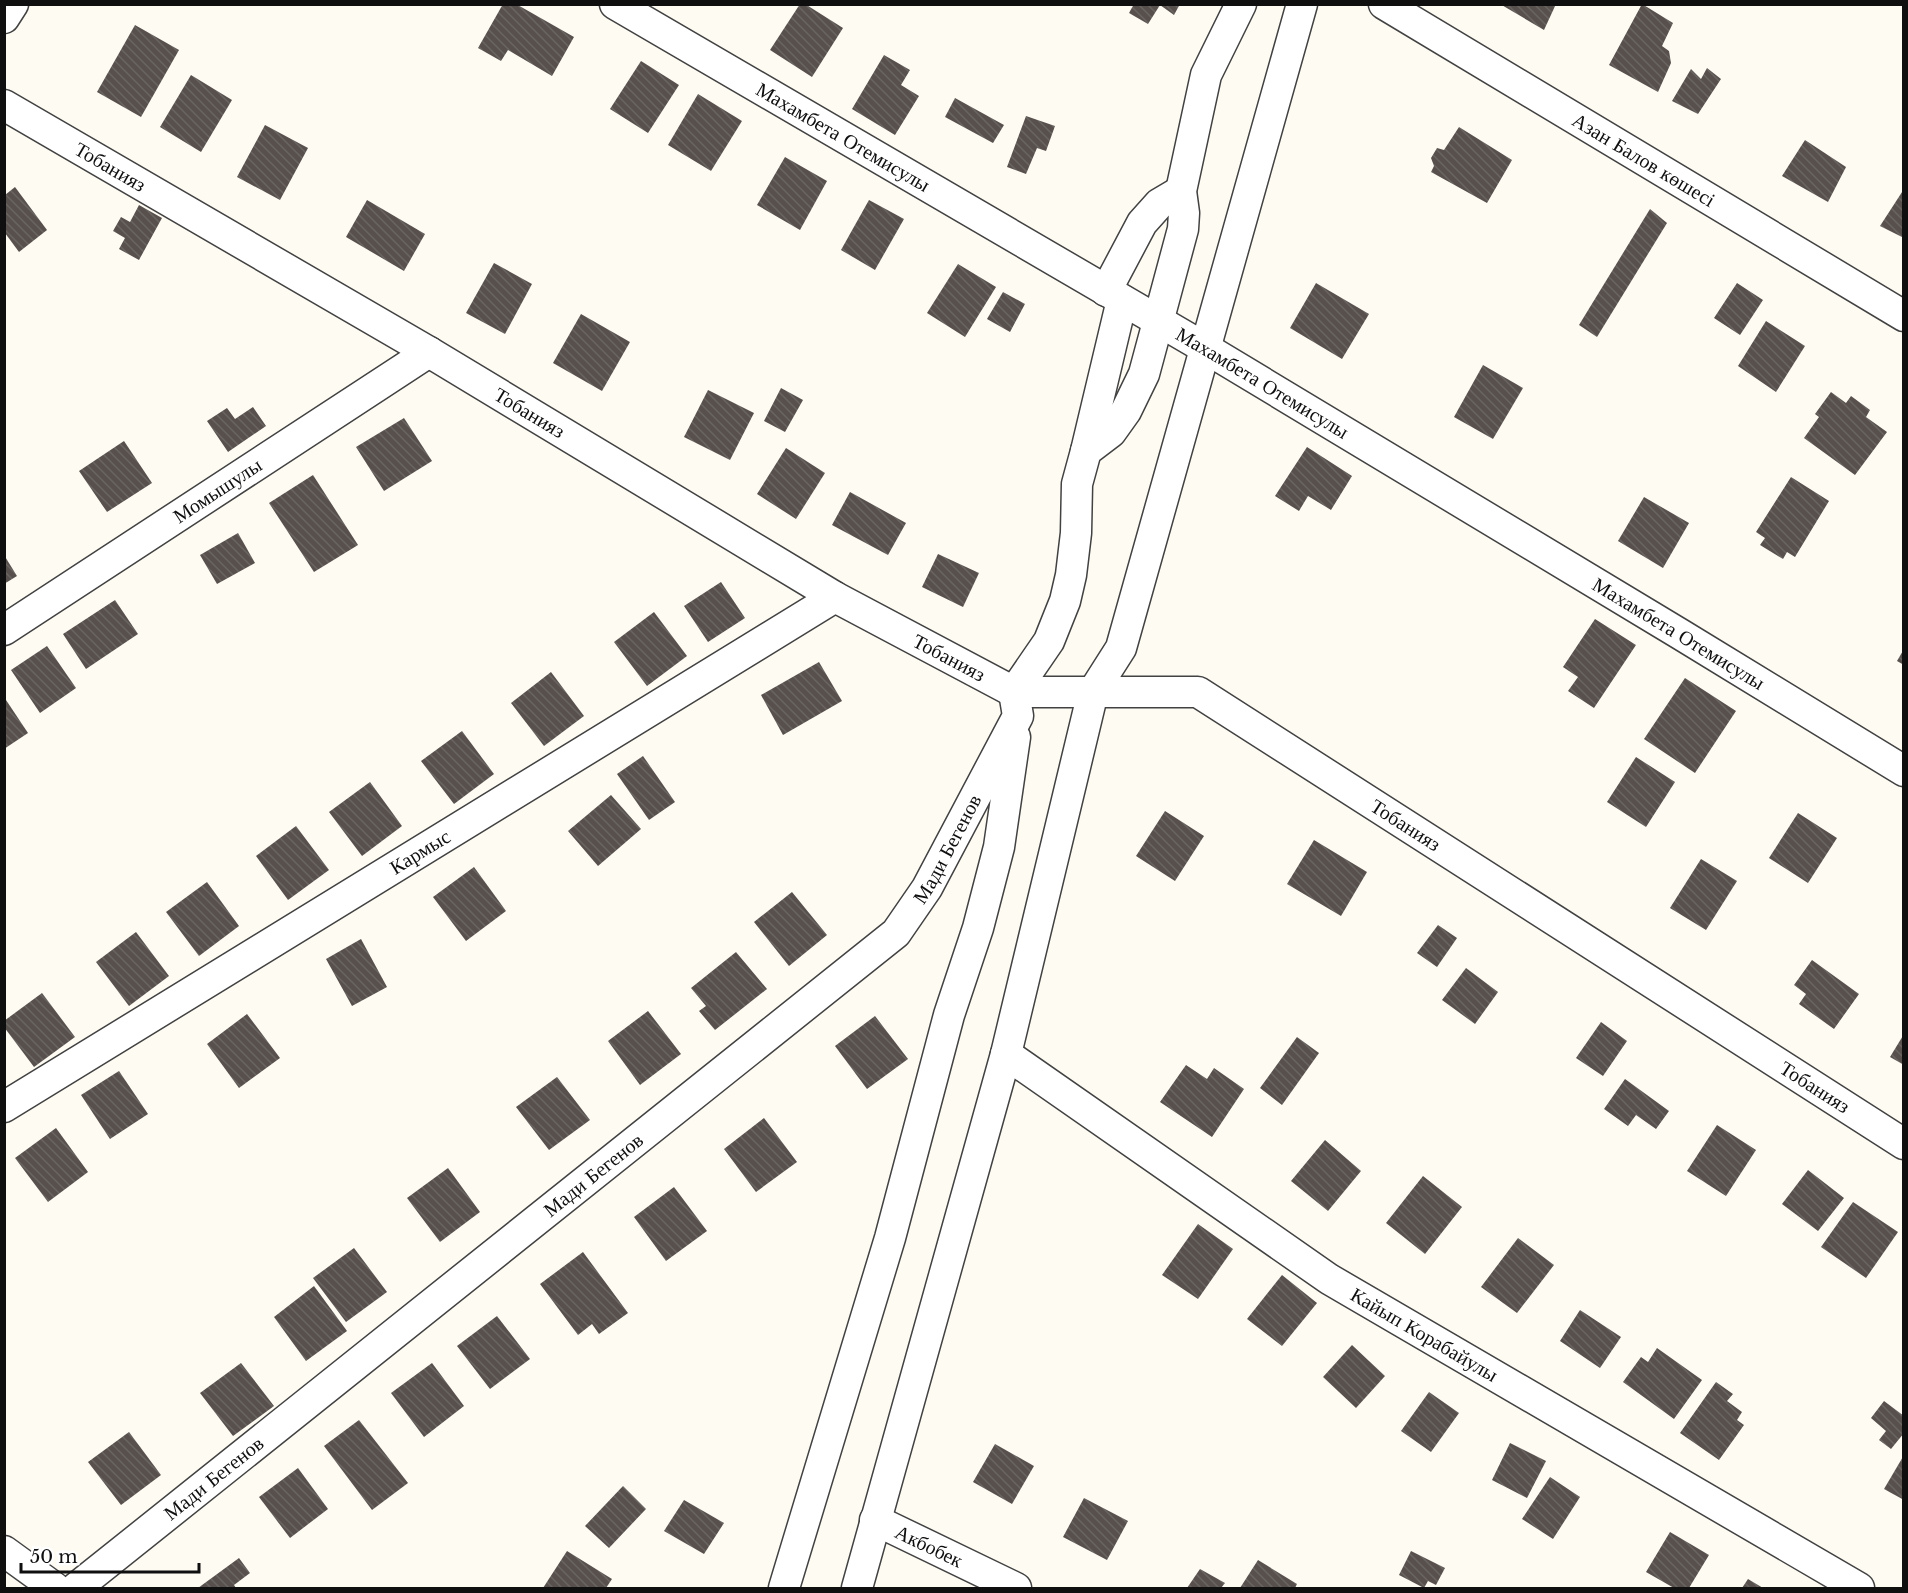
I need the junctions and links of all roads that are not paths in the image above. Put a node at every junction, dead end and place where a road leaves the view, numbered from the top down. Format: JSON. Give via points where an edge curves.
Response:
{"nodes":[{"id":1,"x":13,"y":4,"type":"edge"},
{"id":2,"x":615,"y":4,"type":"edge"},
{"id":3,"x":1241,"y":4,"type":"edge"},
{"id":4,"x":1302,"y":4,"type":"edge"},
{"id":5,"x":1384,"y":4,"type":"edge"},
{"id":6,"x":4,"y":18,"type":"edge"},
{"id":7,"x":4,"y":105,"type":"edge"},
{"id":8,"x":1181,"y":191,"type":"junction"},
{"id":9,"x":1114,"y":296,"type":"junction"},
{"id":10,"x":1904,"y":316,"type":"edge"},
{"id":11,"x":1158,"y":321,"type":"junction"},
{"id":12,"x":1205,"y":348,"type":"junction"},
{"id":13,"x":429,"y":352,"type":"junction"},
{"id":14,"x":1086,"y":451,"type":"junction"},
{"id":15,"x":835,"y":597,"type":"junction"},
{"id":16,"x":4,"y":630,"type":"edge"},
{"id":17,"x":1093,"y":692,"type":"junction"},
{"id":18,"x":1016,"y":704,"type":"junction"},
{"id":19,"x":1904,"y":771,"type":"edge"},
{"id":20,"x":1006,"y":1054,"type":"junction"},
{"id":21,"x":4,"y":1107,"type":"edge"},
{"id":22,"x":1904,"y":1144,"type":"edge"},
{"id":23,"x":875,"y":1520,"type":"junction"},
{"id":24,"x":4,"y":1551,"type":"edge"},
{"id":25,"x":55,"y":1588,"type":"edge"},
{"id":26,"x":76,"y":1588,"type":"edge"},
{"id":27,"x":784,"y":1588,"type":"edge"},
{"id":28,"x":857,"y":1588,"type":"edge"},
{"id":29,"x":1016,"y":1588,"type":"edge"},
{"id":30,"x":1859,"y":1588,"type":"edge"}],
"edges":[{"from":1,"to":6,"type":"street"},
{"from":2,"to":9,"type":"street","name":"Махамбета Отемисулы"},
{"from":3,"to":8,"type":"street","via":[[1206,75]]},
{"from":4,"to":12,"type":"street"},
{"from":5,"to":10,"type":"street","name":"Азан Балов көшесі"},
{"from":7,"to":13,"type":"street","name":"Тобанияз"},
{"from":8,"to":9,"type":"street","name":"Мади Бегенов","via":[[1159,204],[1142,223]]},
{"from":8,"to":11,"type":"street","via":[[1183,230]]},
{"from":9,"to":11,"type":"street","name":"Махамбета Отемисулы"},
{"from":9,"to":14,"type":"street","name":"Мади Бегенов"},
{"from":11,"to":12,"type":"street","name":"Махамбета Отемисулы"},
{"from":11,"to":14,"type":"street","via":[[1144,374],[1126,411],[1111,432]]},
{"from":12,"to":17,"type":"street","via":[[1121,648]]},
{"from":12,"to":19,"type":"street","name":"Махамбета Отемисулы"},
{"from":13,"to":15,"type":"street","name":"Тобанияз"},
{"from":13,"to":16,"type":"street","name":"Момышулы"},
{"from":14,"to":18,"type":"street","name":"Мади Бегенов","via":[[1077,484],[1076,533],[1065,601]]},
{"from":15,"to":18,"type":"street","name":"Тобанияз"},
{"from":15,"to":21,"type":"street","name":"Кармыс"},
{"from":17,"to":18,"type":"street","name":"Тобанияз"},
{"from":17,"to":20,"type":"street"},
{"from":17,"to":22,"type":"street","name":"Тобанияз","via":[[1198,692]]},
{"from":18,"to":26,"type":"street","name":"Мади Бегенов","via":[[927,888],[896,933]]},
{"from":18,"to":27,"type":"street","via":[[999,847],[978,928],[949,1015],[890,1238]]},
{"from":20,"to":23,"type":"street"},
{"from":20,"to":30,"type":"street","name":"Кайып Корабайулы","via":[[1329,1279]]},
{"from":23,"to":28,"type":"street"},
{"from":23,"to":29,"type":"street","name":"Акбобек"},
{"from":24,"to":25,"type":"street"}]}
